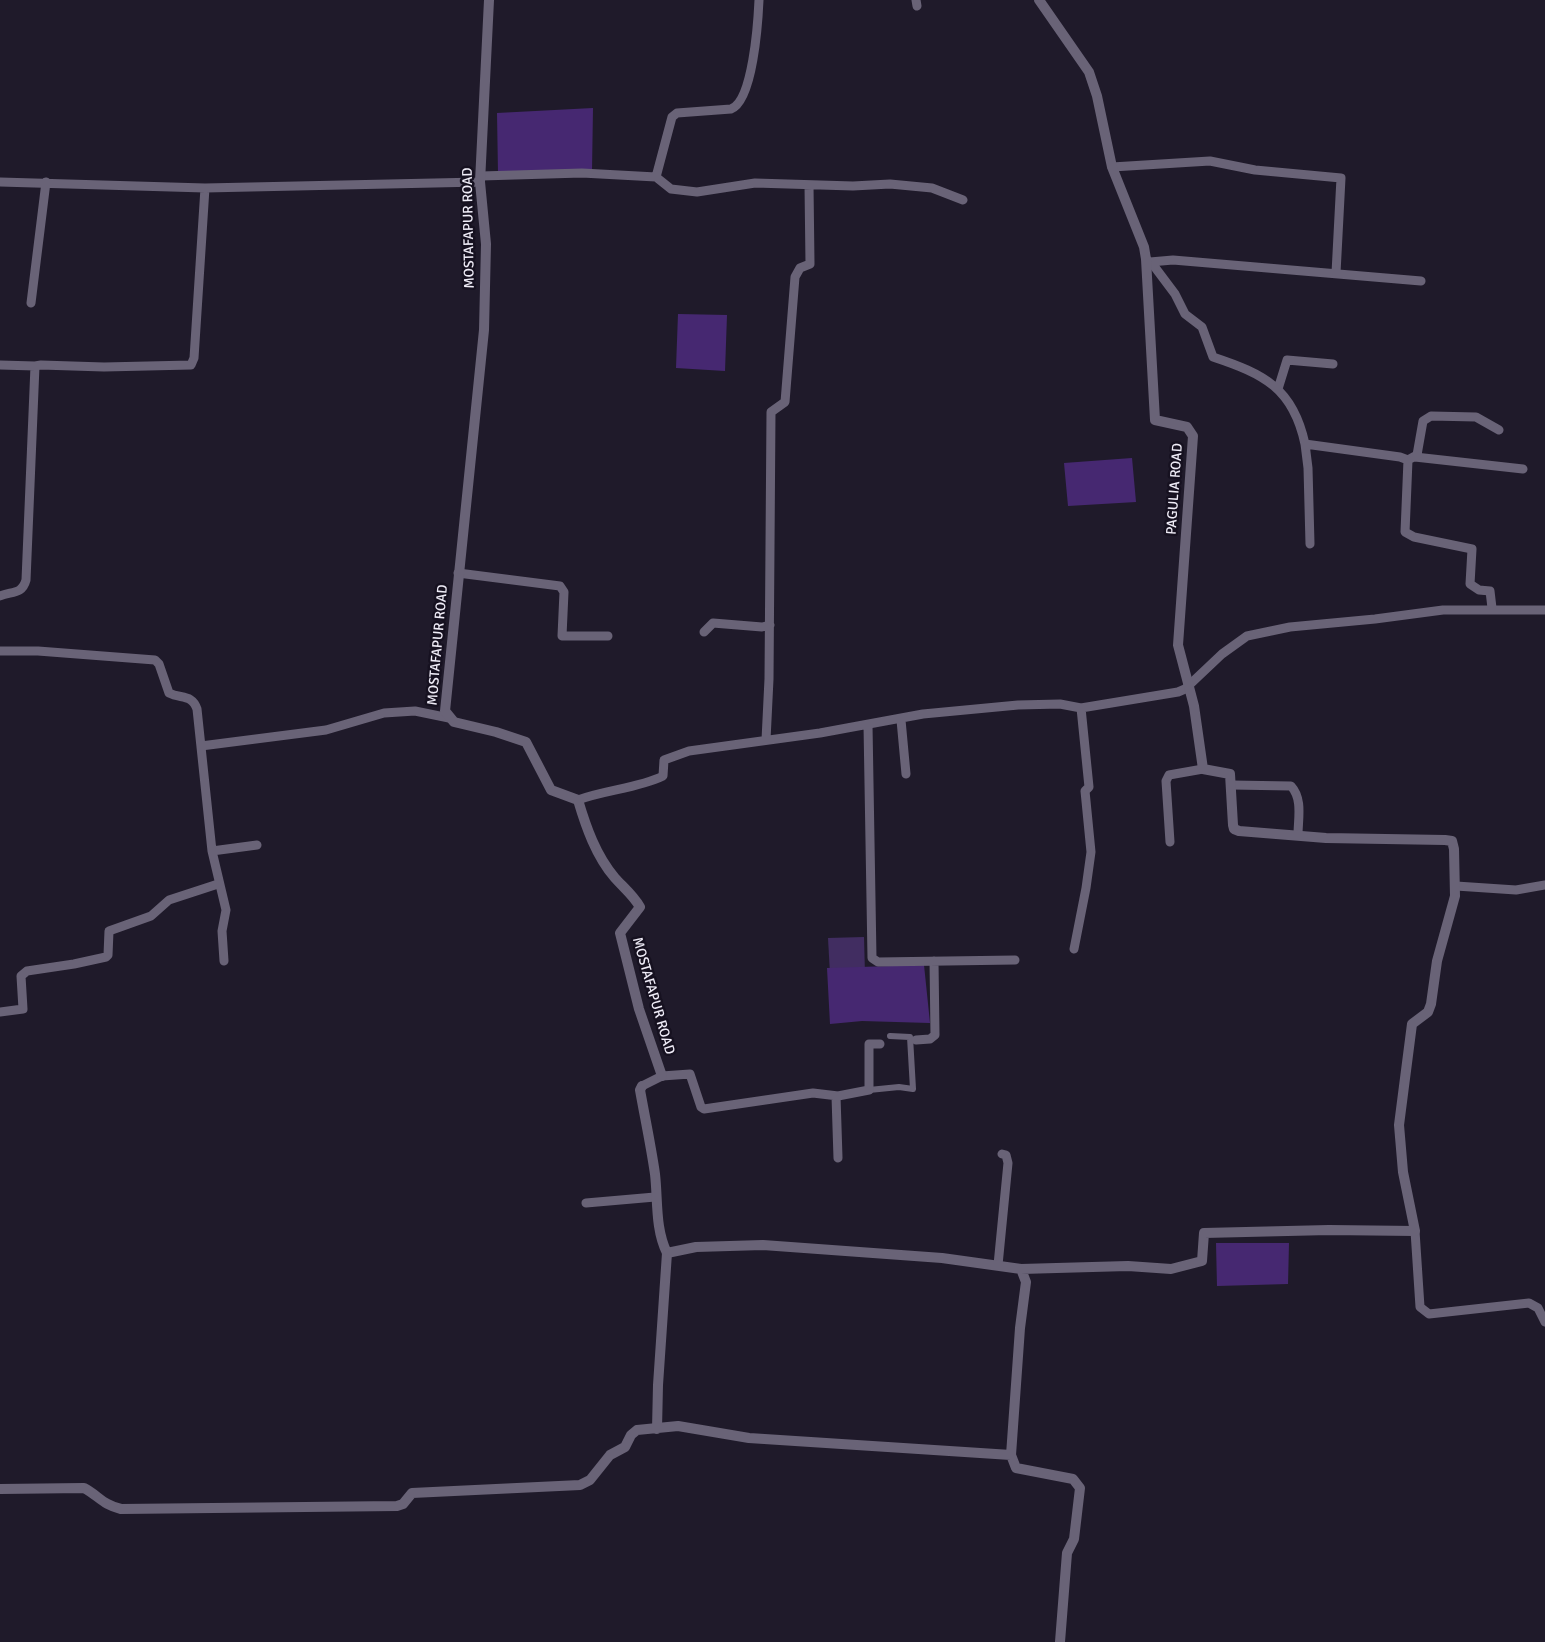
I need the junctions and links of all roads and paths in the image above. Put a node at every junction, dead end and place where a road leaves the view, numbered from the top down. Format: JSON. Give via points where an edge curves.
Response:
{"nodes":[{"id":1,"x":489,"y":0,"type":"edge"},
{"id":2,"x":759,"y":0,"type":"edge"},
{"id":3,"x":1039,"y":0,"type":"edge"},
{"id":4,"x":1112,"y":167,"type":"junction"},
{"id":5,"x":656,"y":177,"type":"junction"},
{"id":6,"x":480,"y":179,"type":"junction"},
{"id":7,"x":0,"y":182,"type":"edge"},
{"id":8,"x":46,"y":182,"type":"junction"},
{"id":9,"x":809,"y":185,"type":"junction"},
{"id":10,"x":205,"y":188,"type":"junction"},
{"id":11,"x":963,"y":200,"type":"dead end"},
{"id":12,"x":1148,"y":261,"type":"junction"},
{"id":13,"x":1336,"y":274,"type":"junction"},
{"id":14,"x":1421,"y":281,"type":"dead end"},
{"id":15,"x":31,"y":302,"type":"dead end"},
{"id":16,"x":1333,"y":364,"type":"dead end"},
{"id":17,"x":0,"y":365,"type":"edge"},
{"id":18,"x":35,"y":366,"type":"junction"},
{"id":19,"x":1278,"y":389,"type":"junction"},
{"id":20,"x":1499,"y":430,"type":"dead end"},
{"id":21,"x":1305,"y":444,"type":"junction"},
{"id":22,"x":1411,"y":458,"type":"junction"},
{"id":23,"x":1523,"y":469,"type":"dead end"},
{"id":24,"x":1310,"y":544,"type":"dead end"},
{"id":25,"x":458,"y":573,"type":"junction"},
{"id":26,"x":0,"y":596,"type":"edge"},
{"id":27,"x":1492,"y":608,"type":"junction"},
{"id":28,"x":1545,"y":610,"type":"edge"},
{"id":29,"x":770,"y":625,"type":"junction"},
{"id":30,"x":704,"y":632,"type":"dead end"},
{"id":31,"x":608,"y":636,"type":"dead end"},
{"id":32,"x":0,"y":651,"type":"edge"},
{"id":33,"x":1188,"y":686,"type":"junction"},
{"id":34,"x":1081,"y":708,"type":"junction"},
{"id":35,"x":449,"y":718,"type":"junction"},
{"id":36,"x":901,"y":720,"type":"junction"},
{"id":37,"x":868,"y":725,"type":"junction"},
{"id":38,"x":766,"y":740,"type":"junction"},
{"id":39,"x":201,"y":746,"type":"junction"},
{"id":40,"x":1203,"y":768,"type":"junction"},
{"id":41,"x":906,"y":774,"type":"dead end"},
{"id":42,"x":1232,"y":785,"type":"junction"},
{"id":43,"x":578,"y":800,"type":"junction"},
{"id":44,"x":1298,"y":835,"type":"junction"},
{"id":45,"x":1170,"y":842,"type":"dead end"},
{"id":46,"x":257,"y":845,"type":"dead end"},
{"id":47,"x":212,"y":851,"type":"junction"},
{"id":48,"x":218,"y":884,"type":"junction"},
{"id":49,"x":1545,"y":885,"type":"edge"},
{"id":50,"x":1456,"y":886,"type":"junction"},
{"id":51,"x":1074,"y":949,"type":"dead end"},
{"id":52,"x":224,"y":960,"type":"dead end"},
{"id":53,"x":1015,"y":960,"type":"dead end"},
{"id":54,"x":934,"y":961,"type":"junction"},
{"id":55,"x":0,"y":1012,"type":"edge"},
{"id":56,"x":890,"y":1036,"type":"dead end"},
{"id":57,"x":916,"y":1040,"type":"dead end"},
{"id":58,"x":880,"y":1044,"type":"dead end"},
{"id":59,"x":662,"y":1076,"type":"junction"},
{"id":60,"x":642,"y":1086,"type":"joint"},
{"id":61,"x":869,"y":1090,"type":"junction"},
{"id":62,"x":836,"y":1096,"type":"junction"},
{"id":63,"x":1002,"y":1154,"type":"dead end"},
{"id":64,"x":838,"y":1158,"type":"dead end"},
{"id":65,"x":655,"y":1197,"type":"junction"},
{"id":66,"x":586,"y":1203,"type":"dead end"},
{"id":67,"x":1416,"y":1231,"type":"junction"},
{"id":68,"x":668,"y":1253,"type":"junction"},
{"id":69,"x":998,"y":1265,"type":"junction"},
{"id":70,"x":1021,"y":1269,"type":"junction"},
{"id":71,"x":1545,"y":1322,"type":"edge"},
{"id":72,"x":657,"y":1429,"type":"junction"},
{"id":73,"x":1011,"y":1455,"type":"junction"},
{"id":74,"x":0,"y":1489,"type":"edge"},
{"id":75,"x":1060,"y":1642,"type":"edge"}],
"edges":[{"from":1,"to":6,"type":"street","name":"MOSTAFAPUR ROAD"},
{"from":2,"to":5,"type":"street","via":[[753,64],[740,101],[731,109],[676,112]]},
{"from":3,"to":4,"type":"street","name":"PAGULIA ROAD","via":[[1089,72]]},
{"from":4,"to":12,"type":"street","name":"PAGULIA ROAD"},
{"from":4,"to":13,"type":"street","via":[[1210,161],[1255,170],[1341,178]]},
{"from":5,"to":6,"type":"street","via":[[582,173]]},
{"from":5,"to":9,"type":"street","via":[[671,189],[697,192],[755,183]]},
{"from":6,"to":10,"type":"street"},
{"from":6,"to":25,"type":"street","name":"MOSTAFAPUR ROAD","via":[[486,244],[484,330]]},
{"from":7,"to":8,"type":"street"},
{"from":8,"to":10,"type":"street"},
{"from":8,"to":15,"type":"street"},
{"from":9,"to":11,"type":"street","via":[[932,188]]},
{"from":9,"to":29,"type":"street","via":[[810,264],[800,268],[795,277],[785,402],[771,412]]},
{"from":10,"to":18,"type":"street","via":[[191,365]]},
{"from":12,"to":13,"type":"street","via":[[1174,260]]},
{"from":12,"to":19,"type":"street","name":"PAGULIA ROAD","via":[[1175,294],[1186,314],[1202,327],[1213,357],[1256,373]]},
{"from":12,"to":33,"type":"street","name":"PAGULIA ROAD","via":[[1155,420],[1187,427],[1193,436],[1178,645]]},
{"from":13,"to":14,"type":"street"},
{"from":16,"to":19,"type":"street","via":[[1287,360]]},
{"from":17,"to":18,"type":"street"},
{"from":18,"to":26,"type":"street","via":[[26,580],[24,588]]},
{"from":19,"to":21,"type":"street","name":"PAGULIA ROAD","via":[[1296,412]]},
{"from":20,"to":22,"type":"street","via":[[1476,416],[1431,416],[1423,421],[1420,445]]},
{"from":21,"to":22,"type":"street"},
{"from":21,"to":24,"type":"street","name":"PAGULIA ROAD"},
{"from":22,"to":23,"type":"street"},
{"from":22,"to":27,"type":"street","via":[[1405,532],[1414,537],[1472,549],[1470,584],[1479,590],[1490,591]]},
{"from":25,"to":31,"type":"street","via":[[560,586],[564,592],[562,636]]},
{"from":25,"to":35,"type":"street","name":"MOSTAFAPUR ROAD","via":[[445,711]]},
{"from":27,"to":28,"type":"street"},
{"from":27,"to":33,"type":"street","via":[[1443,610],[1290,627],[1247,636]]},
{"from":29,"to":30,"type":"street","via":[[713,623]]},
{"from":29,"to":38,"type":"street"},
{"from":32,"to":39,"type":"street","via":[[155,660],[169,693],[195,702]]},
{"from":33,"to":34,"type":"street","via":[[1178,692]]},
{"from":33,"to":40,"type":"street"},
{"from":34,"to":36,"type":"street","via":[[1060,704],[1001,706],[923,714]]},
{"from":34,"to":51,"type":"street","via":[[1089,775],[1089,787],[1085,791],[1091,852]]},
{"from":35,"to":39,"type":"street","via":[[415,711],[384,713],[326,730]]},
{"from":35,"to":43,"type":"street","name":"MOSTAFAPUR ROAD","via":[[526,742],[551,790]]},
{"from":36,"to":37,"type":"street"},
{"from":36,"to":41,"type":"street"},
{"from":37,"to":38,"type":"street"},
{"from":37,"to":54,"type":"street","via":[[872,958],[878,962]]},
{"from":38,"to":43,"type":"street","via":[[689,750],[664,760],[664,776]]},
{"from":39,"to":47,"type":"street"},
{"from":40,"to":42,"type":"street","via":[[1230,774]]},
{"from":40,"to":45,"type":"street","via":[[1169,775],[1166,781]]},
{"from":42,"to":44,"type":"street","via":[[1234,829]]},
{"from":42,"to":44,"type":"street","via":[[1291,786],[1297,792],[1299,802]]},
{"from":43,"to":59,"type":"street","name":"MOSTAFAPUR ROAD","via":[[584,821],[603,860],[640,907],[620,933],[639,1009]]},
{"from":44,"to":50,"type":"street","via":[[1452,841]]},
{"from":46,"to":47,"type":"street"},
{"from":47,"to":48,"type":"street"},
{"from":48,"to":52,"type":"street","via":[[226,910],[222,931]]},
{"from":48,"to":55,"type":"street","via":[[169,900],[151,916],[109,931],[106,956],[27,971],[21,976],[23,1009]]},
{"from":49,"to":50,"type":"street","via":[[1516,890]]},
{"from":50,"to":67,"type":"street","via":[[1437,961],[1431,1004],[1428,1012],[1412,1024],[1399,1125],[1403,1172]]},
{"from":53,"to":54,"type":"street"},
{"from":54,"to":57,"type":"street","via":[[935,1034],[930,1039]]},
{"from":56,"to":61,"type":"street","via":[[910,1037],[913,1089]]},
{"from":58,"to":61,"type":"street","via":[[869,1044]]},
{"from":59,"to":60,"type":"street","name":"MOSTAFAPUR ROAD"},
{"from":59,"to":62,"type":"street","via":[[690,1074],[704,1109],[813,1093]]},
{"from":60,"to":65,"type":"street","name":"MOSTAFAPUR ROAD"},
{"from":61,"to":62,"type":"street"},
{"from":62,"to":64,"type":"street"},
{"from":63,"to":69,"type":"street","via":[[1006,1155],[1008,1163]]},
{"from":65,"to":66,"type":"street"},
{"from":65,"to":68,"type":"street","name":"MOSTAFAPUR ROAD","via":[[662,1244]]},
{"from":67,"to":70,"type":"street","via":[[1204,1234],[1202,1261],[1171,1269],[1128,1266]]},
{"from":67,"to":71,"type":"street","via":[[1420,1307],[1423,1312],[1429,1314],[1529,1303],[1538,1308]]},
{"from":68,"to":69,"type":"street","via":[[696,1247],[763,1246],[932,1257]]},
{"from":68,"to":72,"type":"street"},
{"from":69,"to":70,"type":"street"},
{"from":70,"to":73,"type":"street","via":[[1026,1282],[1017,1355]]},
{"from":72,"to":73,"type":"street","via":[[678,1426],[749,1438]]},
{"from":72,"to":74,"type":"street","via":[[637,1430],[625,1447],[610,1454],[590,1480],[580,1485],[412,1493],[397,1506],[121,1509],[107,1506],[84,1488]]},
{"from":73,"to":75,"type":"street","via":[[1016,1468],[1074,1479],[1080,1488],[1074,1539],[1067,1553]]}]}
